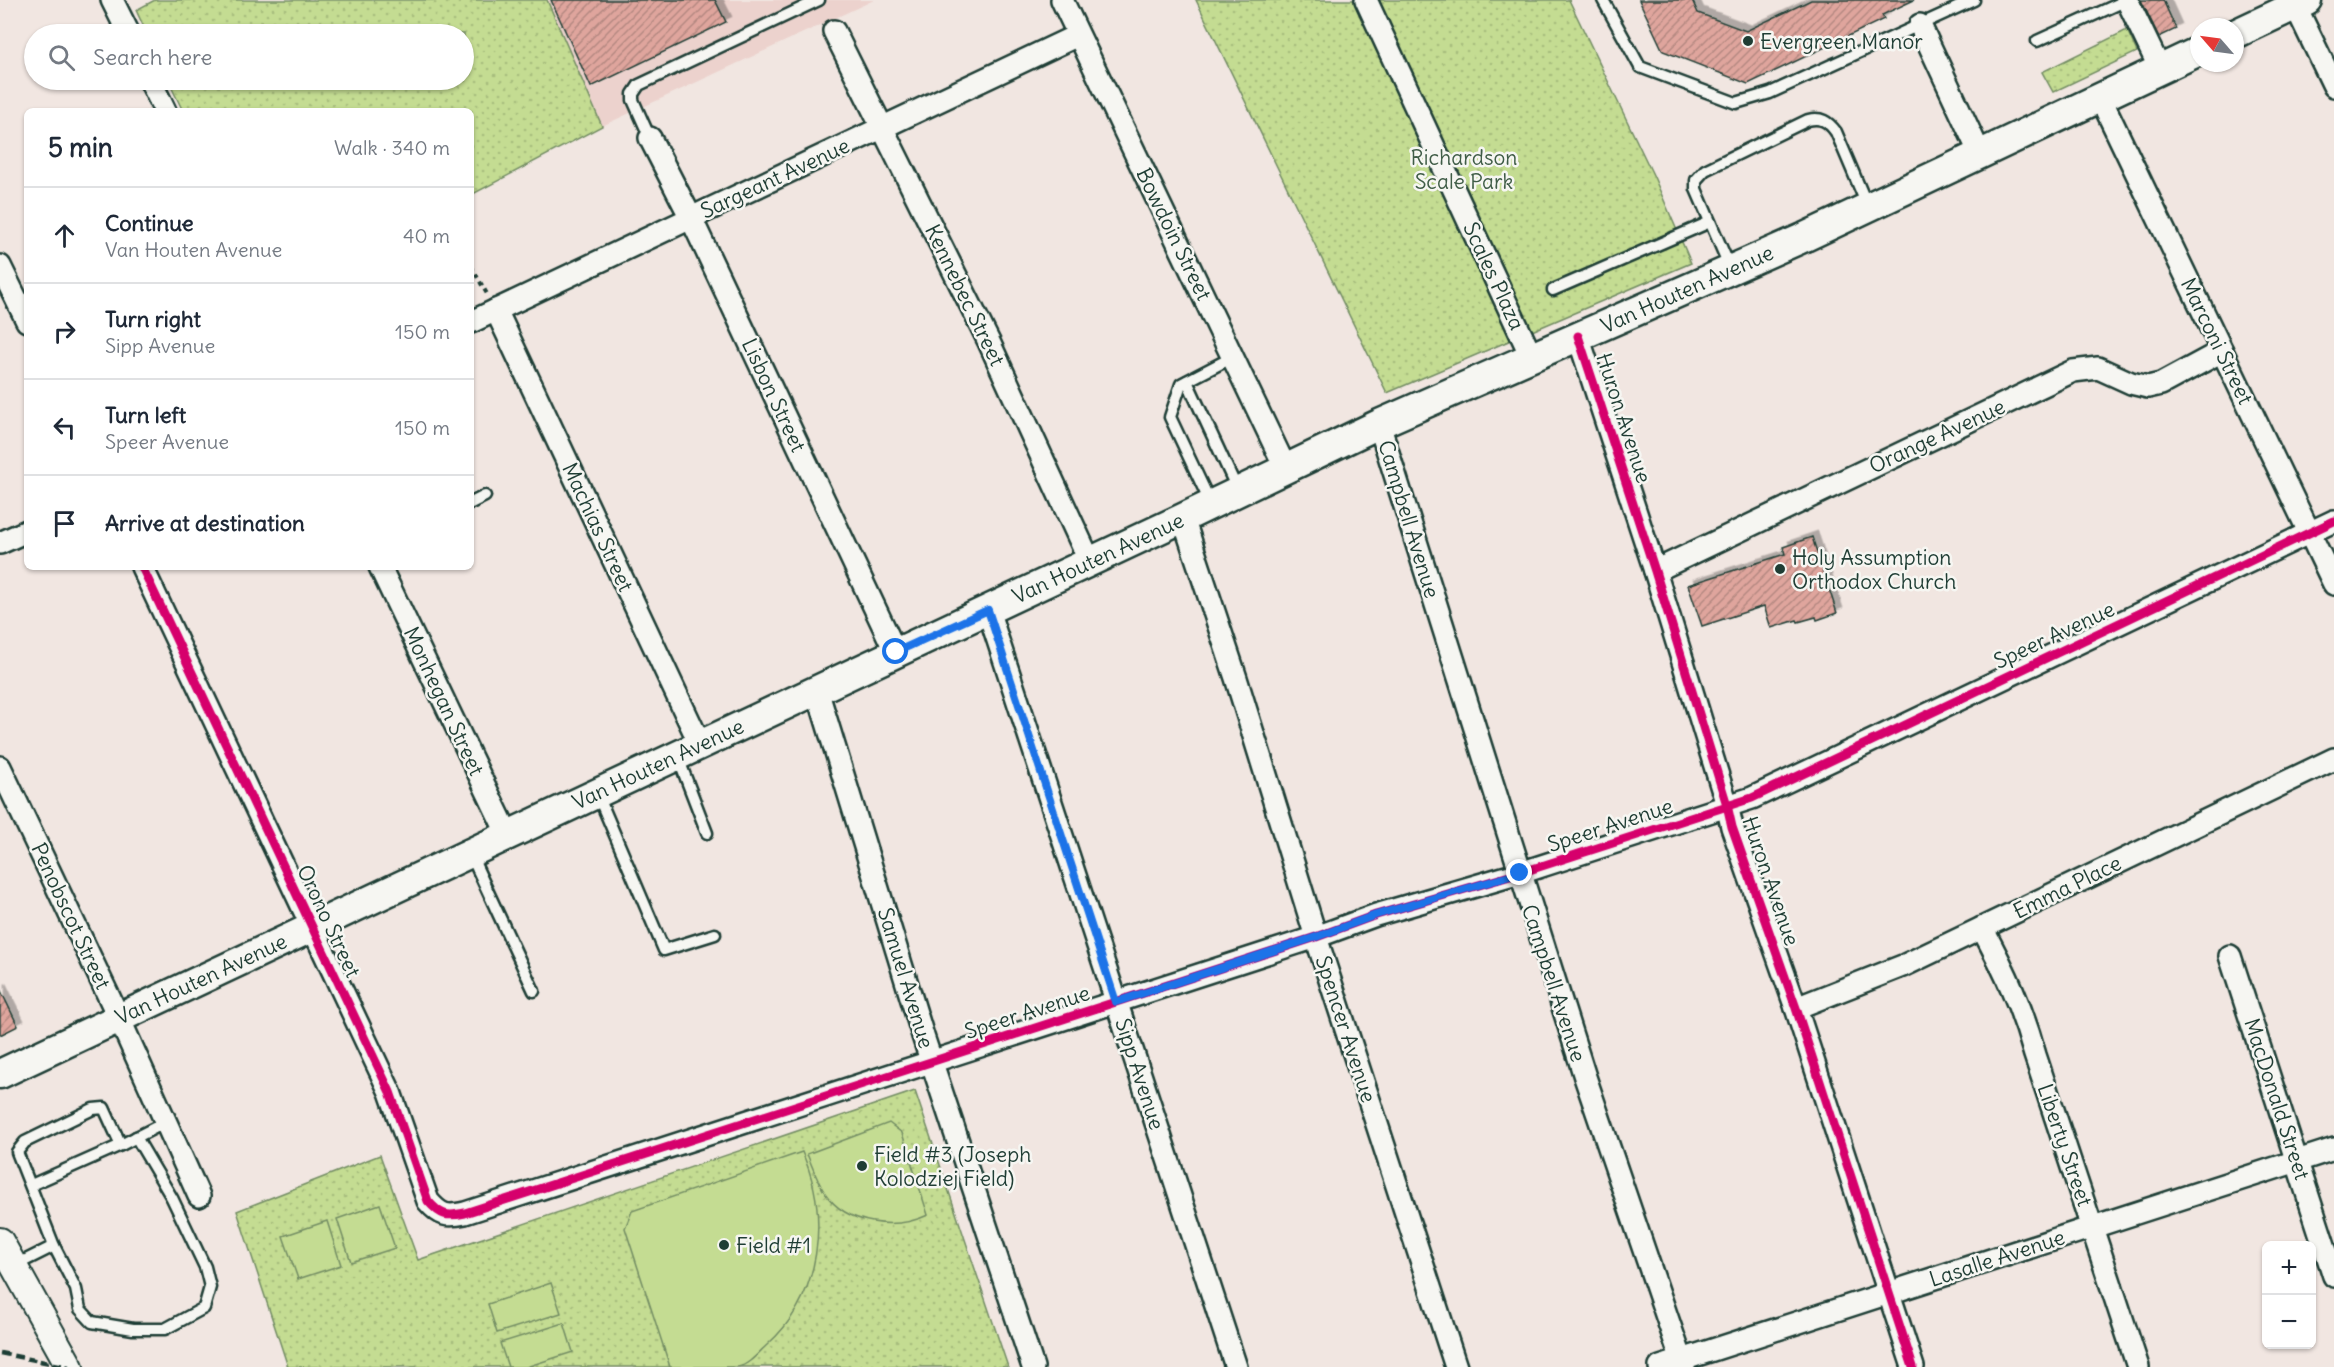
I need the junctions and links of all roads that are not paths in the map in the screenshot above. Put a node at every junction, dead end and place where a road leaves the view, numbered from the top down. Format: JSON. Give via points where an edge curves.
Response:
{"nodes":[{"id":1,"x":112,"y":0,"type":"edge"},
{"id":2,"x":819,"y":0,"type":"edge"},
{"id":3,"x":1062,"y":0,"type":"edge"},
{"id":4,"x":1366,"y":0,"type":"edge"},
{"id":5,"x":1603,"y":0,"type":"edge"},
{"id":6,"x":1974,"y":0,"type":"edge"},
{"id":7,"x":2127,"y":0,"type":"edge"},
{"id":8,"x":2301,"y":3,"type":"edge"},
{"id":9,"x":124,"y":24,"type":"edge"},
{"id":10,"x":1920,"y":25,"type":"junction"},
{"id":11,"x":2244,"y":30,"type":"edge"},
{"id":12,"x":834,"y":31,"type":"dead end"},
{"id":13,"x":1078,"y":35,"type":"junction"},
{"id":14,"x":2037,"y":41,"type":"dead end"},
{"id":15,"x":2190,"y":55,"type":"edge"},
{"id":16,"x":2160,"y":69,"type":"junction"},
{"id":17,"x":2334,"y":86,"type":"edge"},
{"id":18,"x":155,"y":90,"type":"edge"},
{"id":19,"x":2100,"y":97,"type":"junction"},
{"id":20,"x":164,"y":108,"type":"edge"},
{"id":21,"x":882,"y":127,"type":"junction"},
{"id":22,"x":650,"y":138,"type":"joint"},
{"id":23,"x":1980,"y":154,"type":"junction"},
{"id":24,"x":1868,"y":207,"type":"junction"},
{"id":25,"x":691,"y":218,"type":"junction"},
{"id":26,"x":1710,"y":222,"type":"junction"},
{"id":27,"x":0,"y":266,"type":"edge"},
{"id":28,"x":1732,"y":270,"type":"junction"},
{"id":29,"x":1553,"y":290,"type":"dead end"},
{"id":30,"x":496,"y":310,"type":"junction"},
{"id":31,"x":24,"y":315,"type":"edge"},
{"id":32,"x":474,"y":321,"type":"edge"},
{"id":33,"x":1578,"y":336,"type":"junction"},
{"id":34,"x":2222,"y":351,"type":"junction"},
{"id":35,"x":1531,"y":356,"type":"junction"},
{"id":36,"x":1233,"y":357,"type":"junction"},
{"id":37,"x":1187,"y":381,"type":"junction"},
{"id":38,"x":1379,"y":424,"type":"junction"},
{"id":39,"x":1286,"y":468,"type":"junction"},
{"id":40,"x":1239,"y":492,"type":"junction"},
{"id":41,"x":485,"y":496,"type":"dead end"},
{"id":42,"x":474,"y":502,"type":"edge"},
{"id":43,"x":1211,"y":505,"type":"junction"},
{"id":44,"x":1183,"y":518,"type":"junction"},
{"id":45,"x":2334,"y":521,"type":"edge"},
{"id":46,"x":24,"y":532,"type":"edge"},
{"id":47,"x":2309,"y":533,"type":"junction"},
{"id":48,"x":0,"y":543,"type":"edge"},
{"id":49,"x":1090,"y":562,"type":"junction"},
{"id":50,"x":143,"y":570,"type":"edge"},
{"id":51,"x":381,"y":570,"type":"edge"},
{"id":52,"x":1655,"y":571,"type":"junction"},
{"id":53,"x":2334,"y":584,"type":"edge"},
{"id":54,"x":988,"y":610,"type":"junction"},
{"id":55,"x":896,"y":652,"type":"junction"},
{"id":56,"x":817,"y":690,"type":"junction"},
{"id":57,"x":689,"y":750,"type":"junction"},
{"id":58,"x":2334,"y":759,"type":"edge"},
{"id":59,"x":0,"y":767,"type":"edge"},
{"id":60,"x":597,"y":793,"type":"junction"},
{"id":61,"x":1727,"y":805,"type":"junction"},
{"id":62,"x":707,"y":833,"type":"dead end"},
{"id":63,"x":507,"y":835,"type":"junction"},
{"id":64,"x":470,"y":853,"type":"junction"},
{"id":65,"x":1520,"y":873,"type":"junction"},
{"id":66,"x":312,"y":927,"type":"junction"},
{"id":67,"x":1982,"y":928,"type":"junction"},
{"id":68,"x":715,"y":934,"type":"dead end"},
{"id":69,"x":1316,"y":937,"type":"junction"},
{"id":70,"x":2230,"y":956,"type":"dead end"},
{"id":71,"x":534,"y":991,"type":"dead end"},
{"id":72,"x":1116,"y":1002,"type":"junction"},
{"id":73,"x":1796,"y":1008,"type":"junction"},
{"id":74,"x":119,"y":1018,"type":"junction"},
{"id":75,"x":932,"y":1062,"type":"junction"},
{"id":76,"x":0,"y":1074,"type":"edge"},
{"id":77,"x":166,"y":1122,"type":"junction"},
{"id":78,"x":136,"y":1137,"type":"junction"},
{"id":79,"x":121,"y":1145,"type":"junction"},
{"id":80,"x":2334,"y":1149,"type":"edge"},
{"id":81,"x":2297,"y":1161,"type":"junction"},
{"id":82,"x":31,"y":1185,"type":"junction"},
{"id":83,"x":523,"y":1195,"type":"joint"},
{"id":84,"x":199,"y":1196,"type":"dead end"},
{"id":85,"x":2093,"y":1227,"type":"junction"},
{"id":86,"x":0,"y":1241,"type":"edge"},
{"id":87,"x":54,"y":1245,"type":"junction"},
{"id":88,"x":14,"y":1267,"type":"junction"},
{"id":89,"x":2334,"y":1276,"type":"edge"},
{"id":90,"x":1888,"y":1293,"type":"junction"},
{"id":91,"x":1682,"y":1364,"type":"edge"},
{"id":92,"x":70,"y":1367,"type":"edge"},
{"id":93,"x":1033,"y":1367,"type":"edge"},
{"id":94,"x":1236,"y":1367,"type":"edge"},
{"id":95,"x":1456,"y":1367,"type":"edge"},
{"id":96,"x":1660,"y":1367,"type":"edge"},
{"id":97,"x":1913,"y":1367,"type":"edge"},
{"id":98,"x":2138,"y":1367,"type":"edge"}],
"edges":[{"from":1,"to":9,"type":"street"},
{"from":2,"to":22,"type":"lane","via":[[639,85],[633,100]]},
{"from":3,"to":13,"type":"street","name":"Bowdoin Street"},
{"from":4,"to":35,"type":"street","name":"Scales Plaza"},
{"from":5,"to":10,"type":"lane","via":[[1640,67],[1737,103],[1770,93]]},
{"from":6,"to":10,"type":"lane"},
{"from":7,"to":14,"type":"lane"},
{"from":7,"to":16,"type":"street"},
{"from":8,"to":11,"type":"main road"},
{"from":8,"to":17,"type":"street"},
{"from":10,"to":23,"type":"street"},
{"from":12,"to":21,"type":"street","name":"Kennebec Street"},
{"from":13,"to":21,"type":"street","name":"Sargeant Avenue"},
{"from":13,"to":36,"type":"street","name":"Bowdoin Street"},
{"from":15,"to":16,"type":"main road","name":"Van Houten Avenue"},
{"from":16,"to":19,"type":"main road","name":"Van Houten Avenue"},
{"from":18,"to":20,"type":"street"},
{"from":19,"to":23,"type":"main road","name":"Van Houten Avenue"},
{"from":19,"to":34,"type":"street","name":"Marconi Street"},
{"from":21,"to":25,"type":"street","name":"Sargeant Avenue"},
{"from":21,"to":49,"type":"street","name":"Kennebec Street","via":[[989,342]]},
{"from":22,"to":25,"type":"street","name":"Lisbon Street"},
{"from":23,"to":24,"type":"main road","name":"Van Houten Avenue"},
{"from":24,"to":26,"type":"lane","via":[[1836,132],[1818,118],[1705,170],[1696,180],[1696,189]]},
{"from":24,"to":28,"type":"main road","name":"Van Houten Avenue"},
{"from":25,"to":30,"type":"street","name":"Sargeant Avenue"},
{"from":25,"to":55,"type":"street","name":"Lisbon Street"},
{"from":26,"to":28,"type":"lane"},
{"from":26,"to":29,"type":"lane"},
{"from":27,"to":31,"type":"street"},
{"from":28,"to":33,"type":"main road","name":"Van Houten Avenue"},
{"from":30,"to":32,"type":"street","name":"Sargeant Avenue"},
{"from":30,"to":57,"type":"street","name":"Machias Street"},
{"from":33,"to":35,"type":"main road","name":"Van Houten Avenue"},
{"from":33,"to":52,"type":"street","name":"Huron Avenue"},
{"from":34,"to":47,"type":"street","name":"Marconi Street"},
{"from":34,"to":52,"type":"street","name":"Orange Avenue","via":[[2148,387],[2098,368],[2073,371]]},
{"from":35,"to":38,"type":"main road","name":"Van Houten Avenue"},
{"from":36,"to":37,"type":"lane"},
{"from":36,"to":39,"type":"street","name":"Bowdoin Street"},
{"from":37,"to":40,"type":"lane"},
{"from":37,"to":43,"type":"lane","via":[[1181,384],[1170,417]]},
{"from":38,"to":39,"type":"main road","name":"Van Houten Avenue"},
{"from":38,"to":65,"type":"street","name":"Campbell Avenue"},
{"from":39,"to":40,"type":"main road","name":"Van Houten Avenue"},
{"from":40,"to":43,"type":"main road","name":"Van Houten Avenue"},
{"from":41,"to":42,"type":"lane"},
{"from":43,"to":44,"type":"main road","name":"Van Houten Avenue"},
{"from":44,"to":49,"type":"main road","name":"Van Houten Avenue"},
{"from":44,"to":69,"type":"street","name":"Spencer Avenue"},
{"from":45,"to":47,"type":"street","name":"Speer Avenue"},
{"from":46,"to":48,"type":"street"},
{"from":47,"to":53,"type":"street","name":"Marconi Street"},
{"from":47,"to":61,"type":"street","name":"Speer Avenue","via":[[1752,798]]},
{"from":49,"to":54,"type":"main road","name":"Van Houten Avenue"},
{"from":50,"to":66,"type":"street","name":"Orono Street"},
{"from":51,"to":63,"type":"street","name":"Monhegan Street"},
{"from":52,"to":61,"type":"street","name":"Huron Avenue"},
{"from":54,"to":55,"type":"main road","name":"Van Houten Avenue"},
{"from":54,"to":72,"type":"street","name":"Sipp Avenue"},
{"from":55,"to":56,"type":"main road","name":"Van Houten Avenue"},
{"from":56,"to":57,"type":"main road","name":"Van Houten Avenue"},
{"from":56,"to":75,"type":"street","name":"Samuel Avenue"},
{"from":57,"to":60,"type":"main road","name":"Van Houten Avenue"},
{"from":57,"to":62,"type":"lane"},
{"from":58,"to":67,"type":"street","name":"Emma Place"},
{"from":59,"to":74,"type":"street","name":"Penobscot Street"},
{"from":60,"to":63,"type":"main road","name":"Van Houten Avenue"},
{"from":60,"to":68,"type":"lane","via":[[664,950]]},
{"from":61,"to":65,"type":"street","name":"Speer Avenue"},
{"from":61,"to":73,"type":"street","name":"Huron Avenue"},
{"from":63,"to":64,"type":"main road","name":"Van Houten Avenue"},
{"from":64,"to":66,"type":"main road","name":"Van Houten Avenue"},
{"from":64,"to":71,"type":"lane"},
{"from":65,"to":69,"type":"street","name":"Speer Avenue","via":[[1376,915]]},
{"from":65,"to":91,"type":"street","name":"Campbell Avenue"},
{"from":66,"to":74,"type":"main road","name":"Van Houten Avenue"},
{"from":66,"to":83,"type":"street","name":"Orono Street","via":[[390,1092],[428,1201],[448,1216]]},
{"from":67,"to":73,"type":"street","name":"Emma Place","via":[[1905,965]]},
{"from":67,"to":85,"type":"street","name":"Liberty Street","via":[[2010,981],[2026,1023]]},
{"from":69,"to":72,"type":"street","name":"Speer Avenue"},
{"from":69,"to":95,"type":"street","name":"Spencer Avenue"},
{"from":70,"to":81,"type":"street","name":"MacDonald Street"},
{"from":72,"to":75,"type":"street","name":"Speer Avenue"},
{"from":72,"to":94,"type":"street","name":"Sipp Avenue"},
{"from":73,"to":90,"type":"street","name":"Huron Avenue"},
{"from":74,"to":76,"type":"main road","name":"Van Houten Avenue"},
{"from":74,"to":77,"type":"street","name":"Penobscot Street"},
{"from":75,"to":83,"type":"street","name":"Speer Avenue"},
{"from":75,"to":93,"type":"street","name":"Samuel Avenue"},
{"from":77,"to":78,"type":"lane"},
{"from":77,"to":84,"type":"street","name":"Penobscot Street"},
{"from":78,"to":79,"type":"lane"},
{"from":78,"to":87,"type":"lane","via":[[172,1198],[205,1267],[210,1287],[204,1308],[165,1329],[133,1329],[92,1322],[80,1309],[76,1289]]},
{"from":79,"to":82,"type":"lane"},
{"from":79,"to":82,"type":"lane","via":[[104,1108],[93,1109],[25,1142],[17,1152],[18,1161]]},
{"from":80,"to":81,"type":"street","name":"Lasalle Avenue"},
{"from":81,"to":85,"type":"street","name":"Lasalle Avenue"},
{"from":81,"to":89,"type":"street","name":"MacDonald Street"},
{"from":82,"to":87,"type":"lane"},
{"from":85,"to":90,"type":"street","name":"Lasalle Avenue"},
{"from":85,"to":98,"type":"street","name":"Liberty Street"},
{"from":86,"to":88,"type":"street"},
{"from":87,"to":88,"type":"lane"},
{"from":88,"to":92,"type":"street"},
{"from":90,"to":91,"type":"street","name":"Lasalle Avenue"},
{"from":90,"to":97,"type":"street","name":"Huron Avenue"},
{"from":91,"to":96,"type":"street","name":"Lasalle Avenue"}]}
